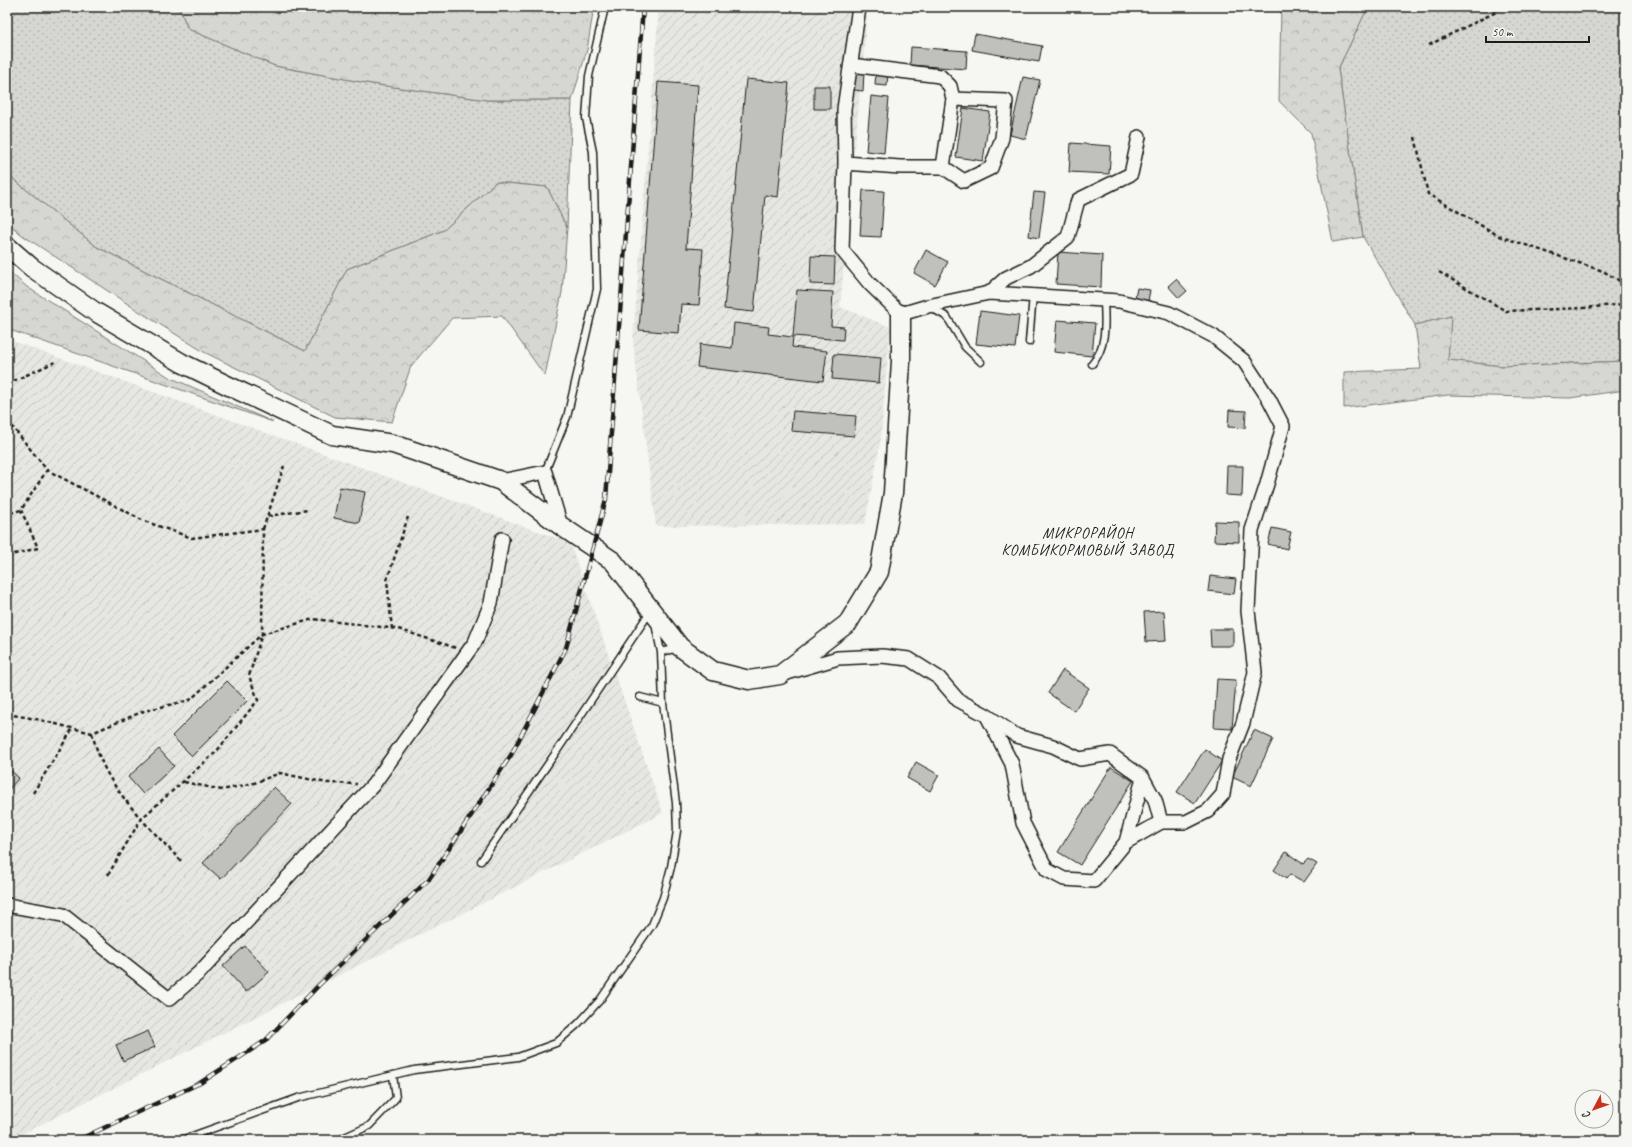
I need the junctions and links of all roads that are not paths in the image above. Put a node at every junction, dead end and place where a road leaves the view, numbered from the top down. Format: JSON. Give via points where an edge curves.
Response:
{"nodes":[{"id":1,"x":606,"y":7,"type":"edge"},
{"id":2,"x":859,"y":7,"type":"edge"},
{"id":3,"x":851,"y":65,"type":"junction"},
{"id":4,"x":953,"y":99,"type":"junction"},
{"id":5,"x":1139,"y":137,"type":"dead end"},
{"id":6,"x":845,"y":162,"type":"junction"},
{"id":7,"x":942,"y":167,"type":"junction"},
{"id":8,"x":7,"y":246,"type":"edge"},
{"id":9,"x":989,"y":293,"type":"junction"},
{"id":10,"x":1033,"y":295,"type":"junction"},
{"id":11,"x":1104,"y":301,"type":"junction"},
{"id":12,"x":928,"y":306,"type":"junction"},
{"id":13,"x":901,"y":314,"type":"junction"},
{"id":14,"x":1029,"y":342,"type":"dead end"},
{"id":15,"x":981,"y":362,"type":"dead end"},
{"id":16,"x":1092,"y":364,"type":"dead end"},
{"id":17,"x":545,"y":472,"type":"junction"},
{"id":18,"x":501,"y":481,"type":"junction"},
{"id":19,"x":561,"y":526,"type":"junction"},
{"id":20,"x":502,"y":539,"type":"dead end"},
{"id":21,"x":652,"y":609,"type":"junction"},
{"id":22,"x":680,"y":647,"type":"junction"},
{"id":23,"x":661,"y":652,"type":"junction"},
{"id":24,"x":780,"y":675,"type":"junction"},
{"id":25,"x":640,"y":697,"type":"dead end"},
{"id":26,"x":663,"y":703,"type":"junction"},
{"id":27,"x":986,"y":715,"type":"junction"},
{"id":28,"x":1143,"y":778,"type":"junction"},
{"id":29,"x":1161,"y":822,"type":"junction"},
{"id":30,"x":1126,"y":842,"type":"junction"},
{"id":31,"x":481,"y":861,"type":"dead end"},
{"id":32,"x":7,"y":905,"type":"edge"},
{"id":33,"x":393,"y":1075,"type":"junction"},
{"id":34,"x":180,"y":1140,"type":"edge"},
{"id":35,"x":338,"y":1140,"type":"edge"}],
"edges":[{"from":1,"to":17,"type":"lane","via":[[589,76],[586,118],[593,152],[596,289],[567,417]]},
{"from":2,"to":3,"type":"street"},
{"from":3,"to":4,"type":"street","via":[[940,76],[950,86]]},
{"from":3,"to":6,"type":"street","via":[[844,109]]},
{"from":4,"to":7,"type":"street"},
{"from":4,"to":7,"type":"street","via":[[1006,101],[1002,138],[991,168],[964,181]]},
{"from":5,"to":9,"type":"street","via":[[1132,174],[1078,200],[1068,237],[1031,266],[1006,278]]},
{"from":6,"to":7,"type":"street","via":[[900,167]]},
{"from":6,"to":13,"type":"street","via":[[842,250],[870,284]]},
{"from":8,"to":18,"type":"street","via":[[31,267],[94,311],[182,363],[229,386],[332,434],[393,444]]},
{"from":9,"to":10,"type":"street"},
{"from":9,"to":12,"type":"street"},
{"from":10,"to":11,"type":"street"},
{"from":10,"to":14,"type":"lane"},
{"from":11,"to":16,"type":"lane","via":[[1105,327],[1099,356]]},
{"from":11,"to":29,"type":"street","via":[[1119,301],[1168,312],[1213,336],[1244,361],[1283,426],[1252,530],[1248,611],[1255,672],[1243,723],[1229,759],[1223,794],[1208,812],[1186,822]]},
{"from":12,"to":13,"type":"street"},
{"from":12,"to":15,"type":"lane","via":[[947,317],[965,347]]},
{"from":13,"to":24,"type":"street","via":[[901,361],[893,493],[879,572],[848,623]]},
{"from":17,"to":18,"type":"street"},
{"from":17,"to":19,"type":"street"},
{"from":18,"to":19,"type":"street"},
{"from":19,"to":21,"type":"street","via":[[613,561]]},
{"from":20,"to":32,"type":"street","via":[[491,603],[475,642],[373,785],[200,972],[169,999],[63,915]]},
{"from":21,"to":22,"type":"street"},
{"from":21,"to":23,"type":"lane"},
{"from":21,"to":31,"type":"lane"},
{"from":22,"to":23,"type":"lane"},
{"from":22,"to":24,"type":"street","via":[[713,671],[749,680]]},
{"from":23,"to":26,"type":"lane"},
{"from":24,"to":27,"type":"street","via":[[838,658],[882,656],[909,660],[939,678],[958,700]]},
{"from":25,"to":26,"type":"lane"},
{"from":26,"to":33,"type":"lane","via":[[677,831],[663,898],[652,925],[630,960],[600,1000],[578,1024],[556,1042],[518,1057],[482,1060]]},
{"from":27,"to":28,"type":"street","via":[[1017,736],[1053,746],[1080,759],[1110,754]]},
{"from":27,"to":30,"type":"street","via":[[1012,764],[1023,823],[1047,870],[1064,879],[1094,881]]},
{"from":28,"to":29,"type":"street","via":[[1155,800]]},
{"from":28,"to":30,"type":"street"},
{"from":29,"to":30,"type":"street"},
{"from":33,"to":34,"type":"lane","via":[[298,1098]]},
{"from":33,"to":35,"type":"lane","via":[[396,1098],[369,1126]]}]}
